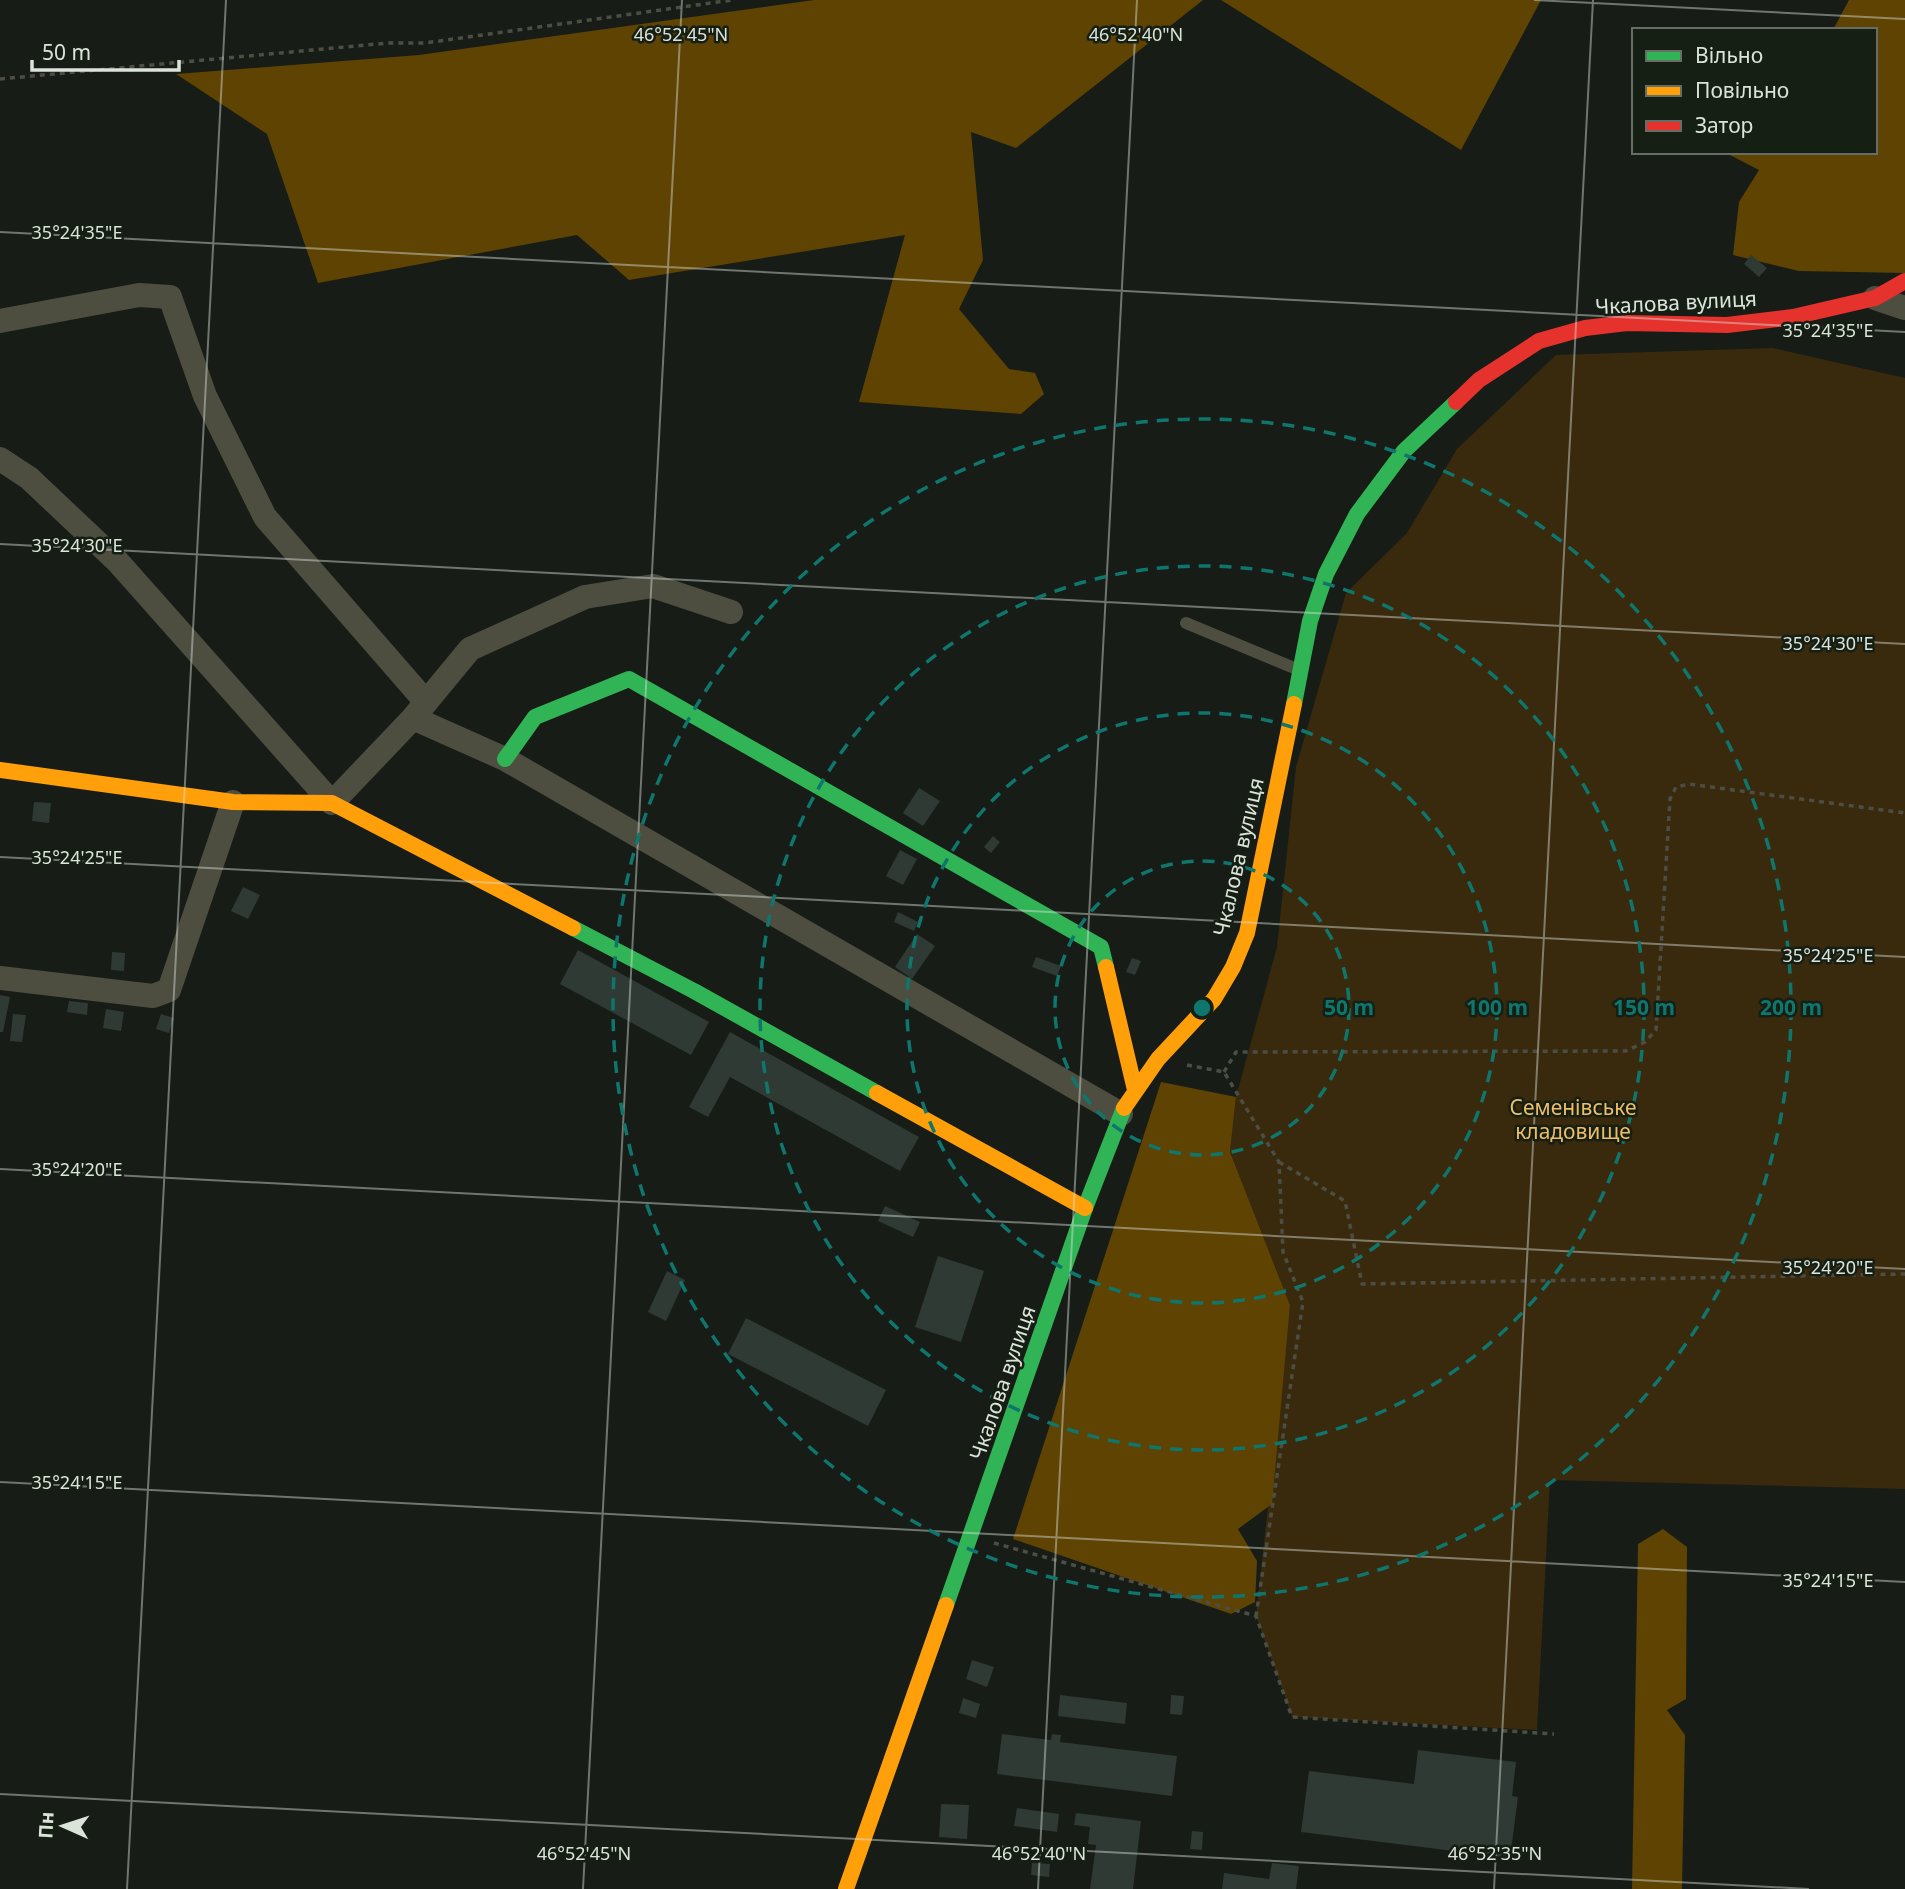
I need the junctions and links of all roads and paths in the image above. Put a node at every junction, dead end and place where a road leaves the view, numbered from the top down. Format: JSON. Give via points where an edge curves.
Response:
{"nodes":[{"id":1,"x":732,"y":0,"type":"edge"},
{"id":2,"x":0,"y":79,"type":"edge"},
{"id":3,"x":1905,"y":281,"type":"edge"},
{"id":4,"x":1875,"y":298,"type":"junction"},
{"id":5,"x":1905,"y":307,"type":"edge"},
{"id":6,"x":0,"y":321,"type":"edge"},
{"id":7,"x":0,"y":459,"type":"edge"},
{"id":8,"x":731,"y":612,"type":"dead end"},
{"id":9,"x":1186,"y":623,"type":"dead end"},
{"id":10,"x":1299,"y":670,"type":"junction"},
{"id":11,"x":419,"y":710,"type":"junction"},
{"id":12,"x":505,"y":759,"type":"junction"},
{"id":13,"x":0,"y":770,"type":"edge"},
{"id":14,"x":233,"y":802,"type":"junction"},
{"id":15,"x":332,"y":803,"type":"junction"},
{"id":16,"x":1905,"y":813,"type":"edge"},
{"id":17,"x":0,"y":978,"type":"edge"},
{"id":18,"x":1158,"y":1059,"type":"junction"},
{"id":19,"x":1224,"y":1072,"type":"junction"},
{"id":20,"x":1135,"y":1090,"type":"junction"},
{"id":21,"x":1121,"y":1114,"type":"junction"},
{"id":22,"x":1279,"y":1163,"type":"junction"},
{"id":23,"x":1086,"y":1208,"type":"junction"},
{"id":24,"x":1905,"y":1274,"type":"edge"},
{"id":25,"x":971,"y":1537,"type":"junction"},
{"id":26,"x":1256,"y":1616,"type":"junction"},
{"id":27,"x":1554,"y":1734,"type":"dead end"},
{"id":28,"x":846,"y":1889,"type":"edge"}],
"edges":[{"from":1,"to":2,"type":"path","via":[[425,43]]},
{"from":3,"to":4,"type":"street","name":"Чкалова вулиця"},
{"from":4,"to":5,"type":"street"},
{"from":4,"to":10,"type":"street","name":"Чкалова вулиця","via":[[1727,325],[1627,323],[1585,328],[1539,341],[1479,380],[1404,450],[1364,504],[1326,574]]},
{"from":6,"to":11,"type":"street","via":[[139,295],[170,298],[205,396],[265,517]]},
{"from":7,"to":15,"type":"street","via":[[29,478],[118,562]]},
{"from":8,"to":11,"type":"street","via":[[653,586],[585,597],[470,649]]},
{"from":9,"to":10,"type":"lane"},
{"from":10,"to":18,"type":"street","name":"Чкалова вулиця","via":[[1247,933],[1214,999]]},
{"from":11,"to":12,"type":"street"},
{"from":11,"to":15,"type":"street"},
{"from":12,"to":20,"type":"street","via":[[536,717],[629,679],[1101,947]]},
{"from":12,"to":21,"type":"street"},
{"from":13,"to":14,"type":"street"},
{"from":14,"to":15,"type":"street"},
{"from":14,"to":17,"type":"street","via":[[169,990],[153,996]]},
{"from":15,"to":23,"type":"street","via":[[694,991]]},
{"from":16,"to":19,"type":"path","via":[[1689,783],[1676,787],[1670,799],[1656,1030],[1645,1042],[1626,1051],[1236,1052]]},
{"from":18,"to":19,"type":"path"},
{"from":18,"to":20,"type":"street","name":"Чкалова вулиця"},
{"from":19,"to":22,"type":"path"},
{"from":20,"to":21,"type":"street","name":"Чкалова вулиця"},
{"from":21,"to":23,"type":"street","name":"Чкалова вулиця"},
{"from":22,"to":24,"type":"path","via":[[1345,1200],[1362,1284]]},
{"from":22,"to":26,"type":"path","via":[[1283,1252],[1303,1302]]},
{"from":23,"to":25,"type":"street","name":"Чкалова вулиця"},
{"from":25,"to":26,"type":"path"},
{"from":25,"to":28,"type":"street","name":"Чкалова вулиця"},
{"from":26,"to":27,"type":"path","via":[[1292,1717]]}]}
